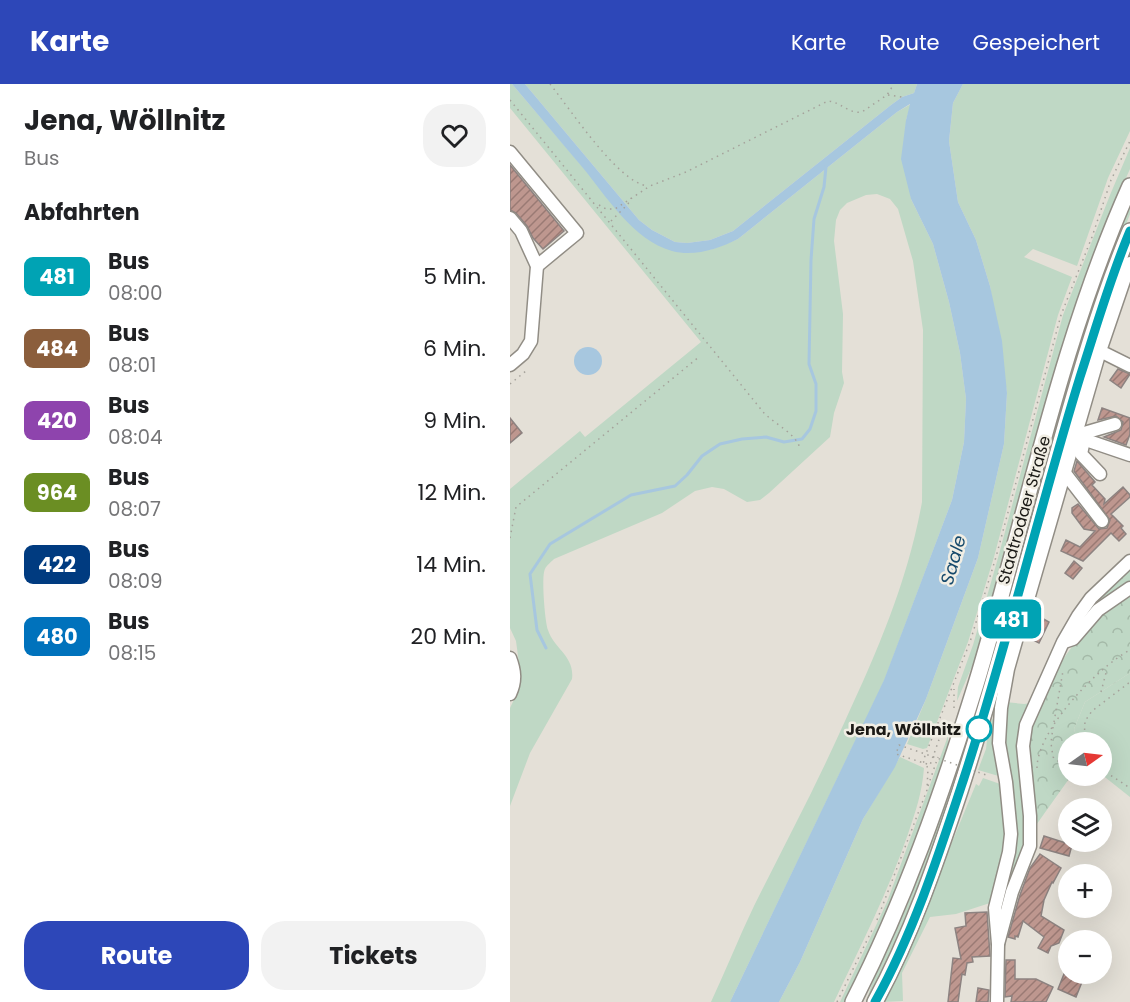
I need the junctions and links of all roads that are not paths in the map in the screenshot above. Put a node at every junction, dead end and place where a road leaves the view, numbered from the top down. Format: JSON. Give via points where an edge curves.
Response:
{"nodes":[{"id":1,"x":510,"y":152,"type":"edge"},
{"id":2,"x":1130,"y":186,"type":"edge"},
{"id":3,"x":510,"y":218,"type":"edge"},
{"id":4,"x":1130,"y":231,"type":"edge"},
{"id":5,"x":1130,"y":263,"type":"edge"},
{"id":6,"x":537,"y":266,"type":"junction"},
{"id":7,"x":1100,"y":351,"type":"junction"},
{"id":8,"x":510,"y":365,"type":"edge"},
{"id":9,"x":1130,"y":366,"type":"edge"},
{"id":10,"x":1115,"y":424,"type":"dead end"},
{"id":11,"x":1079,"y":438,"type":"junction"},
{"id":12,"x":1130,"y":455,"type":"edge"},
{"id":13,"x":1064,"y":472,"type":"junction"},
{"id":14,"x":1100,"y":474,"type":"dead end"},
{"id":15,"x":1102,"y":521,"type":"dead end"},
{"id":16,"x":1130,"y":561,"type":"edge"},
{"id":17,"x":1130,"y":588,"type":"edge"},
{"id":18,"x":1063,"y":642,"type":"junction"},
{"id":19,"x":510,"y":658,"type":"edge"},
{"id":20,"x":510,"y":694,"type":"edge"},
{"id":21,"x":998,"y":944,"type":"junction"},
{"id":22,"x":853,"y":1002,"type":"edge"},
{"id":23,"x":875,"y":1002,"type":"edge"},
{"id":24,"x":997,"y":1002,"type":"edge"}],
"edges":[{"from":1,"to":6,"type":"street","via":[[577,234]]},
{"from":2,"to":22,"type":"main road","name":"Stadtrodaer Straße","via":[[1082,311],[975,685],[928,831]]},
{"from":3,"to":6,"type":"street","via":[[521,231]]},
{"from":4,"to":23,"type":"main road","name":"Stadtrodaer Straße","via":[[1066,422],[985,711],[951,817],[909,931]]},
{"from":5,"to":7,"type":"street"},
{"from":6,"to":8,"type":"street","via":[[531,341]]},
{"from":7,"to":9,"type":"street"},
{"from":7,"to":11,"type":"street"},
{"from":10,"to":11,"type":"street"},
{"from":11,"to":12,"type":"street"},
{"from":11,"to":13,"type":"street"},
{"from":11,"to":14,"type":"street","via":[[1081,454]]},
{"from":13,"to":15,"type":"street"},
{"from":13,"to":21,"type":"street","via":[[1008,669],[1001,708],[999,743],[1011,834],[995,908]]},
{"from":16,"to":18,"type":"street","via":[[1091,598]]},
{"from":17,"to":18,"type":"street","via":[[1098,610],[1073,639]]},
{"from":18,"to":21,"type":"street","via":[[1026,724],[1023,746],[1030,846]]},
{"from":19,"to":20,"type":"street","via":[[514,685]]},
{"from":21,"to":24,"type":"street"}]}
